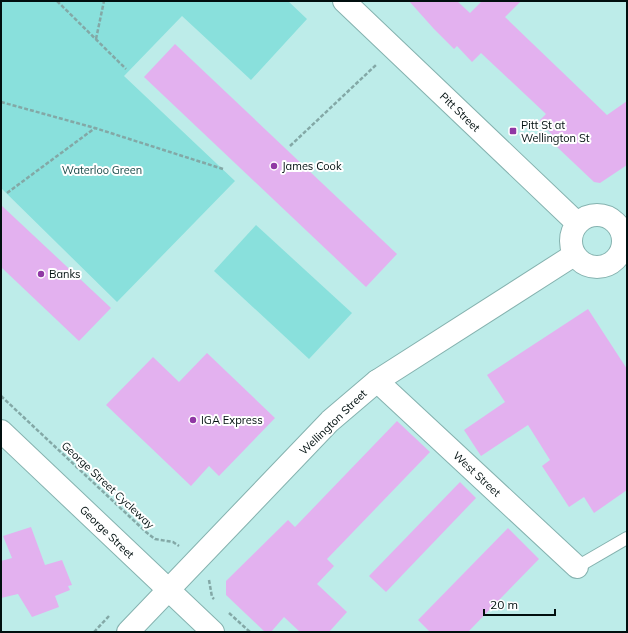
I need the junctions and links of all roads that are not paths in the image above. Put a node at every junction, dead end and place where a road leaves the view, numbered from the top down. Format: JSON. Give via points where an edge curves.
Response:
{"nodes":[{"id":1,"x":344,"y":1,"type":"edge"},
{"id":2,"x":577,"y":223,"type":"junction"},
{"id":3,"x":623,"y":224,"type":"edge"},
{"id":4,"x":574,"y":255,"type":"junction"},
{"id":5,"x":621,"y":264,"type":"edge"},
{"id":6,"x":377,"y":380,"type":"junction"},
{"id":7,"x":1,"y":431,"type":"edge"},
{"id":8,"x":627,"y":538,"type":"edge"},
{"id":9,"x":577,"y":567,"type":"joint"},
{"id":10,"x":168,"y":590,"type":"junction"},
{"id":11,"x":128,"y":632,"type":"edge"},
{"id":12,"x":213,"y":632,"type":"edge"}],
"edges":[{"from":1,"to":2,"type":"street","name":"Pitt Street"},
{"from":2,"to":3,"type":"street","via":[[591,215],[599,215]]},
{"from":2,"to":4,"type":"street","via":[[570,239]]},
{"from":3,"to":5,"type":"street"},
{"from":4,"to":5,"type":"street","via":[[579,261],[594,267]]},
{"from":4,"to":6,"type":"street","name":"Wellington Street"},
{"from":6,"to":9,"type":"street","name":"West Street"},
{"from":6,"to":10,"type":"street","name":"Wellington Street","via":[[330,421]]},
{"from":7,"to":10,"type":"street","name":"George Street"},
{"from":8,"to":9,"type":"lane"},
{"from":10,"to":11,"type":"street","name":"Wellington Street"},
{"from":10,"to":12,"type":"street","name":"George Street"}]}
